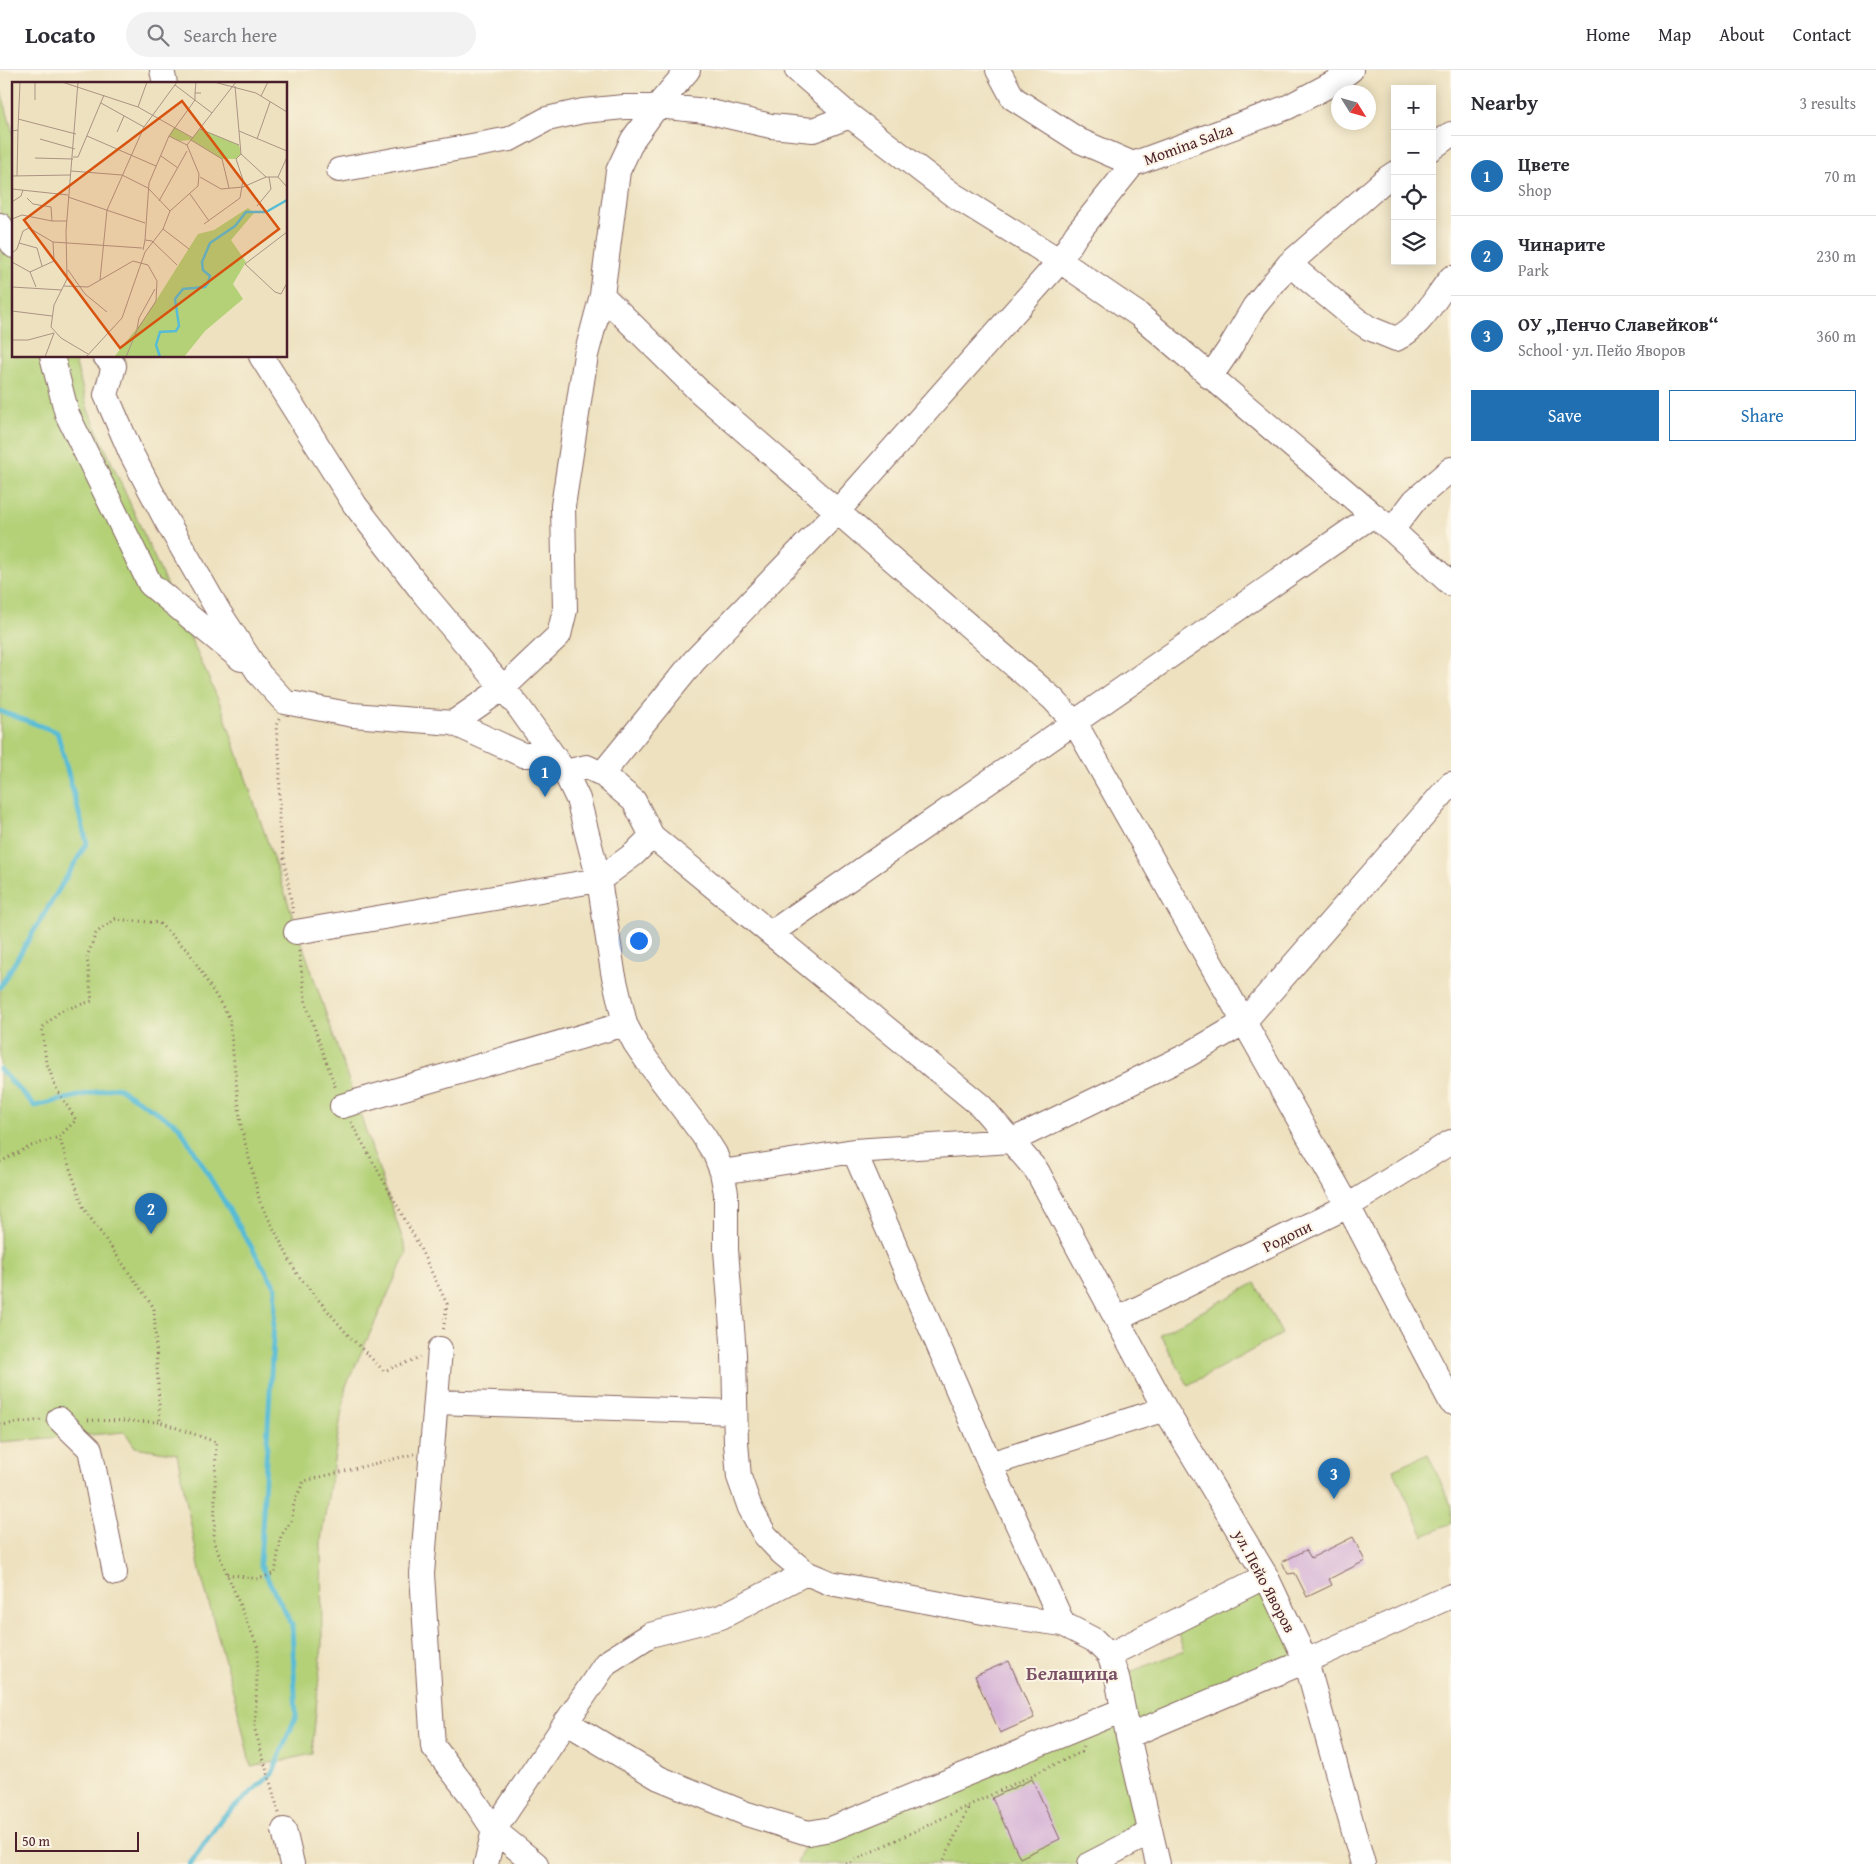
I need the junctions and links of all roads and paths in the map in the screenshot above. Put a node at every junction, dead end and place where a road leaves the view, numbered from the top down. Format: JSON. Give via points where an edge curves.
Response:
{"nodes":[{"id":1,"x":688,"y":70,"type":"edge"},
{"id":2,"x":797,"y":70,"type":"edge"},
{"id":3,"x":998,"y":70,"type":"edge"},
{"id":4,"x":1351,"y":70,"type":"edge"},
{"id":5,"x":655,"y":109,"type":"junction"},
{"id":6,"x":850,"y":116,"type":"junction"},
{"id":7,"x":1451,"y":134,"type":"edge"},
{"id":8,"x":1436,"y":145,"type":"edge"},
{"id":9,"x":1134,"y":164,"type":"junction"},
{"id":10,"x":338,"y":170,"type":"dead end"},
{"id":11,"x":1392,"y":175,"type":"edge"},
{"id":12,"x":0,"y":225,"type":"edge"},
{"id":13,"x":12,"y":243,"type":"edge"},
{"id":14,"x":1060,"y":261,"type":"junction"},
{"id":15,"x":1289,"y":264,"type":"junction"},
{"id":16,"x":1451,"y":278,"type":"edge"},
{"id":17,"x":602,"y":295,"type":"junction"},
{"id":18,"x":53,"y":358,"type":"edge"},
{"id":19,"x":107,"y":358,"type":"edge"},
{"id":20,"x":262,"y":358,"type":"edge"},
{"id":21,"x":1210,"y":377,"type":"junction"},
{"id":22,"x":1451,"y":469,"type":"edge"},
{"id":23,"x":837,"y":512,"type":"junction"},
{"id":24,"x":1372,"y":515,"type":"junction"},
{"id":25,"x":1392,"y":530,"type":"junction"},
{"id":26,"x":1451,"y":584,"type":"edge"},
{"id":27,"x":260,"y":674,"type":"junction"},
{"id":28,"x":502,"y":688,"type":"junction"},
{"id":29,"x":285,"y":702,"type":"junction"},
{"id":30,"x":453,"y":723,"type":"junction"},
{"id":31,"x":1075,"y":723,"type":"junction"},
{"id":32,"x":559,"y":764,"type":"junction"},
{"id":33,"x":602,"y":774,"type":"junction"},
{"id":34,"x":1451,"y":784,"type":"edge"},
{"id":35,"x":652,"y":836,"type":"junction"},
{"id":36,"x":599,"y":880,"type":"junction"},
{"id":37,"x":296,"y":932,"type":"junction"},
{"id":38,"x":771,"y":933,"type":"junction"},
{"id":39,"x":1243,"y":1022,"type":"junction"},
{"id":40,"x":625,"y":1024,"type":"junction"},
{"id":41,"x":342,"y":1106,"type":"junction"},
{"id":42,"x":59,"y":1137,"type":"junction"},
{"id":43,"x":1011,"y":1141,"type":"junction"},
{"id":44,"x":1451,"y":1142,"type":"edge"},
{"id":45,"x":854,"y":1151,"type":"junction"},
{"id":46,"x":0,"y":1162,"type":"edge"},
{"id":47,"x":722,"y":1172,"type":"junction"},
{"id":48,"x":1348,"y":1206,"type":"junction"},
{"id":49,"x":1117,"y":1319,"type":"junction"},
{"id":50,"x":440,"y":1349,"type":"junction"},
{"id":51,"x":437,"y":1402,"type":"junction"},
{"id":52,"x":1451,"y":1402,"type":"edge"},
{"id":53,"x":1165,"y":1409,"type":"junction"},
{"id":54,"x":735,"y":1412,"type":"junction"},
{"id":55,"x":58,"y":1419,"type":"dead end"},
{"id":56,"x":433,"y":1449,"type":"junction"},
{"id":57,"x":990,"y":1464,"type":"junction"},
{"id":58,"x":115,"y":1573,"type":"dead end"},
{"id":59,"x":806,"y":1573,"type":"junction"},
{"id":60,"x":227,"y":1574,"type":"junction"},
{"id":61,"x":1266,"y":1576,"type":"junction"},
{"id":62,"x":1451,"y":1596,"type":"edge"},
{"id":63,"x":1064,"y":1624,"type":"junction"},
{"id":64,"x":1109,"y":1655,"type":"junction"},
{"id":65,"x":1306,"y":1661,"type":"junction"},
{"id":66,"x":1124,"y":1710,"type":"junction"},
{"id":67,"x":1101,"y":1719,"type":"junction"},
{"id":68,"x":566,"y":1722,"type":"junction"},
{"id":69,"x":1128,"y":1736,"type":"junction"},
{"id":70,"x":272,"y":1789,"type":"dead end"},
{"id":71,"x":970,"y":1805,"type":"junction"},
{"id":72,"x":284,"y":1830,"type":"dead end"},
{"id":73,"x":494,"y":1830,"type":"junction"},
{"id":74,"x":1150,"y":1833,"type":"junction"},
{"id":75,"x":292,"y":1864,"type":"edge"},
{"id":76,"x":486,"y":1864,"type":"edge"},
{"id":77,"x":536,"y":1864,"type":"edge"},
{"id":78,"x":846,"y":1864,"type":"edge"},
{"id":79,"x":942,"y":1864,"type":"edge"},
{"id":80,"x":1090,"y":1864,"type":"edge"},
{"id":81,"x":1158,"y":1864,"type":"edge"},
{"id":82,"x":1363,"y":1864,"type":"edge"}],
"edges":[{"from":1,"to":5,"type":"street"},
{"from":2,"to":6,"type":"street"},
{"from":3,"to":9,"type":"street","via":[[1013,98],[1080,141]]},
{"from":4,"to":9,"type":"street","name":"Momina Salza","via":[[1288,107]]},
{"from":5,"to":6,"type":"street","via":[[706,111],[770,126],[813,130]]},
{"from":5,"to":10,"type":"street","via":[[583,111],[546,119],[510,139]]},
{"from":5,"to":17,"type":"street","via":[[633,139],[618,171]]},
{"from":6,"to":14,"type":"street","via":[[952,194]]},
{"from":7,"to":8,"type":"street"},
{"from":9,"to":14,"type":"street","name":"Momina Salza","via":[[1076,235]]},
{"from":11,"to":15,"type":"street"},
{"from":12,"to":13,"type":"street"},
{"from":14,"to":21,"type":"street","via":[[1139,315]]},
{"from":14,"to":23,"type":"street","name":"Momina Salza"},
{"from":15,"to":16,"type":"street","via":[[1357,320],[1396,339],[1406,334],[1428,311]]},
{"from":15,"to":21,"type":"street","via":[[1254,307]]},
{"from":17,"to":23,"type":"street","via":[[700,392]]},
{"from":17,"to":28,"type":"street","via":[[586,356],[563,506],[565,610],[559,635]]},
{"from":18,"to":27,"type":"street","via":[[67,414],[150,584]]},
{"from":19,"to":27,"type":"street","via":[[114,366],[106,395],[131,453],[214,604]]},
{"from":20,"to":28,"type":"street","via":[[355,505]]},
{"from":21,"to":24,"type":"street"},
{"from":22,"to":25,"type":"street","via":[[1416,500]]},
{"from":23,"to":31,"type":"street","via":[[1053,699]]},
{"from":23,"to":33,"type":"street","name":"Momina Salza","via":[[694,662]]},
{"from":24,"to":25,"type":"street"},
{"from":24,"to":31,"type":"street"},
{"from":25,"to":26,"type":"street"},
{"from":27,"to":29,"type":"street"},
{"from":28,"to":30,"type":"street"},
{"from":28,"to":32,"type":"street"},
{"from":29,"to":30,"type":"street","via":[[353,715]]},
{"from":29,"to":37,"type":"path","via":[[276,726],[280,766],[279,826]]},
{"from":30,"to":32,"type":"street","via":[[523,755]]},
{"from":31,"to":38,"type":"street"},
{"from":31,"to":39,"type":"street"},
{"from":32,"to":33,"type":"street","via":[[587,767]]},
{"from":32,"to":36,"type":"street","via":[[578,799]]},
{"from":33,"to":35,"type":"street","via":[[634,801]]},
{"from":34,"to":39,"type":"street"},
{"from":35,"to":36,"type":"street"},
{"from":35,"to":38,"type":"street","name":"ул. Пейо Яворов"},
{"from":36,"to":37,"type":"street"},
{"from":36,"to":40,"type":"street","via":[[613,972]]},
{"from":37,"to":41,"type":"path","via":[[306,1004]]},
{"from":38,"to":43,"type":"street","name":"ул. Пейо Яворов","via":[[981,1106]]},
{"from":39,"to":43,"type":"street","via":[[1188,1055]]},
{"from":39,"to":48,"type":"street"},
{"from":40,"to":41,"type":"street"},
{"from":40,"to":47,"type":"street","via":[[648,1062],[703,1135]]},
{"from":41,"to":50,"type":"path","via":[[414,1236],[447,1304]]},
{"from":42,"to":46,"type":"path","via":[[31,1146]]},
{"from":42,"to":50,"type":"path","via":[[76,1120],[57,1090],[46,1061],[42,1028],[60,1011],[92,1001],[87,957],[96,933],[115,919],[159,923],[190,952],[229,1017],[241,1126],[260,1202],[297,1274],[348,1335],[384,1371]]},
{"from":42,"to":60,"type":"path","via":[[84,1209],[154,1308],[160,1422],[216,1442],[214,1543]]},
{"from":43,"to":45,"type":"street"},
{"from":43,"to":49,"type":"street","name":"ул. Пейо Яворов","via":[[1037,1171]]},
{"from":44,"to":48,"type":"street","name":"Родопи"},
{"from":45,"to":47,"type":"street"},
{"from":45,"to":57,"type":"street"},
{"from":47,"to":54,"type":"street","via":[[726,1193]]},
{"from":48,"to":49,"type":"street","name":"Родопи"},
{"from":48,"to":52,"type":"street"},
{"from":49,"to":53,"type":"street","name":"ул. Пейо Яворов"},
{"from":50,"to":51,"type":"street"},
{"from":51,"to":54,"type":"street"},
{"from":51,"to":56,"type":"street"},
{"from":53,"to":57,"type":"street"},
{"from":53,"to":61,"type":"street","name":"ул. Пейо Яворов"},
{"from":54,"to":59,"type":"street","via":[[739,1477],[750,1508],[771,1541]]},
{"from":55,"to":58,"type":"street","via":[[90,1449]]},
{"from":56,"to":60,"type":"path","via":[[304,1481],[294,1502],[292,1519],[281,1536],[276,1573],[258,1579]]},
{"from":56,"to":73,"type":"street","via":[[422,1574],[433,1746]]},
{"from":57,"to":63,"type":"street"},
{"from":59,"to":63,"type":"street","via":[[852,1588]]},
{"from":59,"to":68,"type":"street","via":[[721,1617],[650,1636],[628,1649],[606,1663]]},
{"from":60,"to":70,"type":"path","via":[[258,1648],[255,1730]]},
{"from":61,"to":64,"type":"street"},
{"from":61,"to":65,"type":"street","name":"ул. Пейо Яворов"},
{"from":62,"to":65,"type":"street"},
{"from":63,"to":64,"type":"street","via":[[1094,1640]]},
{"from":64,"to":66,"type":"street"},
{"from":65,"to":69,"type":"street"},
{"from":65,"to":82,"type":"street","name":"ул. Пейо Яворов"},
{"from":66,"to":67,"type":"street"},
{"from":66,"to":69,"type":"street"},
{"from":67,"to":68,"type":"street","via":[[831,1829],[808,1833],[747,1814],[659,1778]]},
{"from":67,"to":71,"type":"path","via":[[1081,1752]]},
{"from":68,"to":73,"type":"street"},
{"from":69,"to":74,"type":"street"},
{"from":71,"to":78,"type":"path"},
{"from":71,"to":79,"type":"path"},
{"from":72,"to":75,"type":"street"},
{"from":73,"to":76,"type":"street"},
{"from":73,"to":77,"type":"street"},
{"from":74,"to":80,"type":"street"},
{"from":74,"to":81,"type":"street"}]}
